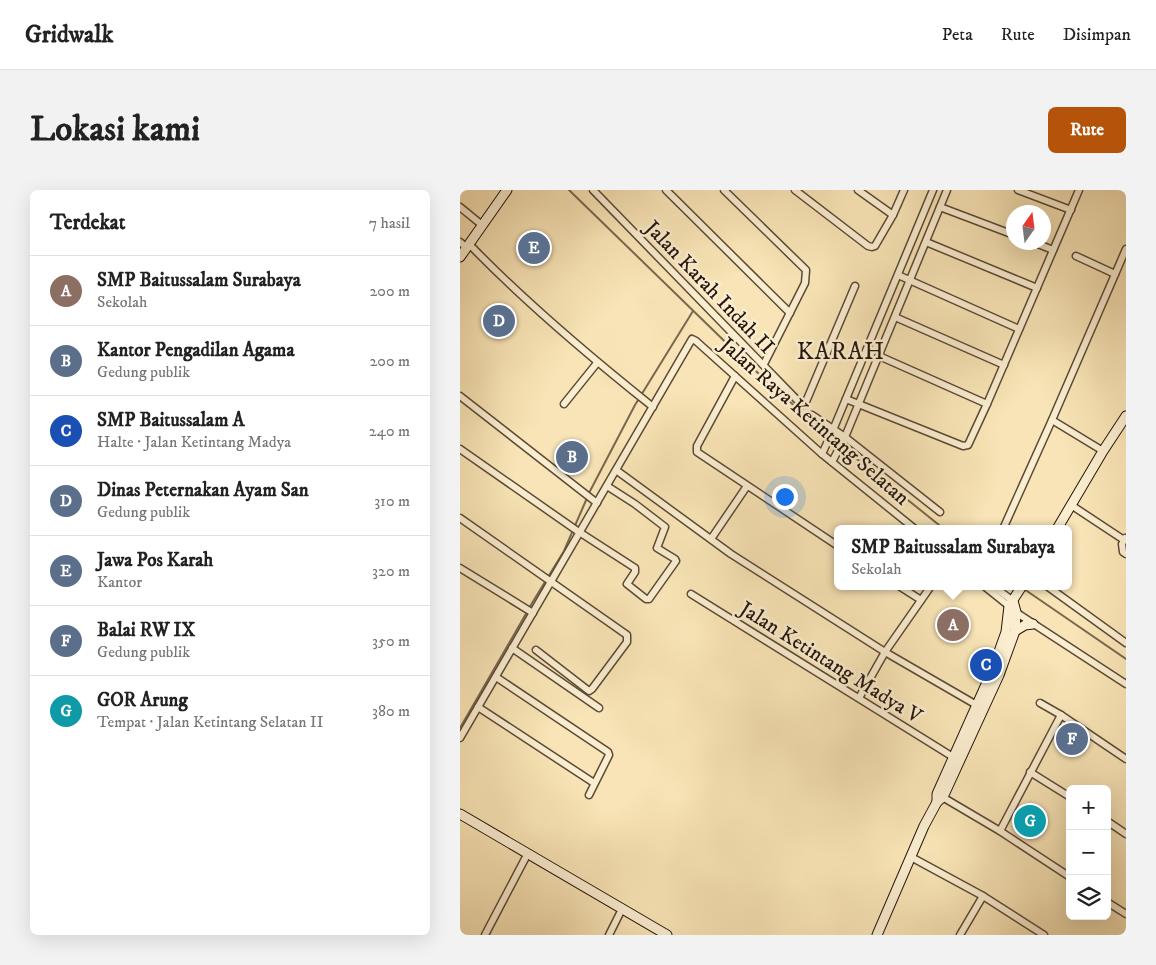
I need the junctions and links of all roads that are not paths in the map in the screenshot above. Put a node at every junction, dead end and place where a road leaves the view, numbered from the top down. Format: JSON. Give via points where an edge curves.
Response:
{"nodes":[{"id":1,"x":507,"y":190,"type":"edge"},
{"id":2,"x":593,"y":190,"type":"edge"},
{"id":3,"x":666,"y":190,"type":"edge"},
{"id":4,"x":724,"y":190,"type":"edge"},
{"id":5,"x":795,"y":190,"type":"edge"},
{"id":6,"x":858,"y":190,"type":"edge"},
{"id":7,"x":904,"y":190,"type":"edge"},
{"id":8,"x":933,"y":190,"type":"edge"},
{"id":9,"x":947,"y":190,"type":"edge"},
{"id":10,"x":1018,"y":190,"type":"edge"},
{"id":11,"x":1079,"y":190,"type":"edge"},
{"id":12,"x":460,"y":207,"type":"edge"},
{"id":13,"x":940,"y":207,"type":"junction"},
{"id":14,"x":1071,"y":210,"type":"junction"},
{"id":15,"x":892,"y":215,"type":"junction"},
{"id":16,"x":482,"y":225,"type":"junction"},
{"id":17,"x":1006,"y":232,"type":"edge"},
{"id":18,"x":926,"y":242,"type":"junction"},
{"id":19,"x":465,"y":244,"type":"edge"},
{"id":20,"x":1126,"y":249,"type":"edge"},
{"id":21,"x":1053,"y":250,"type":"joint"},
{"id":22,"x":1076,"y":256,"type":"dead end"},
{"id":23,"x":460,"y":257,"type":"edge"},
{"id":24,"x":1115,"y":274,"type":"junction"},
{"id":25,"x":898,"y":275,"type":"junction"},
{"id":26,"x":910,"y":280,"type":"junction"},
{"id":27,"x":855,"y":286,"type":"dead end"},
{"id":28,"x":1037,"y":288,"type":"junction"},
{"id":29,"x":790,"y":313,"type":"junction"},
{"id":30,"x":895,"y":318,"type":"junction"},
{"id":31,"x":1019,"y":329,"type":"junction"},
{"id":32,"x":879,"y":356,"type":"junction"},
{"id":33,"x":597,"y":363,"type":"junction"},
{"id":34,"x":764,"y":364,"type":"junction"},
{"id":35,"x":1004,"y":365,"type":"junction"},
{"id":36,"x":735,"y":376,"type":"junction"},
{"id":37,"x":460,"y":396,"type":"edge"},
{"id":38,"x":846,"y":399,"type":"junction"},
{"id":39,"x":564,"y":404,"type":"dead end"},
{"id":40,"x":859,"y":404,"type":"junction"},
{"id":41,"x":987,"y":404,"type":"junction"},
{"id":42,"x":653,"y":407,"type":"junction"},
{"id":43,"x":812,"y":415,"type":"dead end"},
{"id":44,"x":1126,"y":416,"type":"edge"},
{"id":45,"x":1052,"y":420,"type":"junction"},
{"id":46,"x":832,"y":432,"type":"junction"},
{"id":47,"x":844,"y":439,"type":"junction"},
{"id":48,"x":460,"y":449,"type":"edge"},
{"id":49,"x":1103,"y":451,"type":"junction"},
{"id":50,"x":822,"y":454,"type":"junction"},
{"id":51,"x":832,"y":462,"type":"junction"},
{"id":52,"x":616,"y":470,"type":"junction"},
{"id":53,"x":607,"y":486,"type":"junction"},
{"id":54,"x":747,"y":486,"type":"junction"},
{"id":55,"x":597,"y":503,"type":"junction"},
{"id":56,"x":1071,"y":505,"type":"junction"},
{"id":57,"x":940,"y":512,"type":"dead end"},
{"id":58,"x":460,"y":518,"type":"edge"},
{"id":59,"x":910,"y":525,"type":"edge"},
{"id":60,"x":1005,"y":525,"type":"edge"},
{"id":61,"x":1059,"y":525,"type":"edge"},
{"id":62,"x":576,"y":530,"type":"junction"},
{"id":63,"x":1125,"y":538,"type":"edge"},
{"id":64,"x":711,"y":539,"type":"junction"},
{"id":65,"x":834,"y":543,"type":"edge"},
{"id":66,"x":1126,"y":554,"type":"edge"},
{"id":67,"x":460,"y":568,"type":"edge"},
{"id":68,"x":547,"y":578,"type":"junction"},
{"id":69,"x":905,"y":590,"type":"edge"},
{"id":70,"x":929,"y":590,"type":"edge"},
{"id":71,"x":990,"y":590,"type":"edge"},
{"id":72,"x":997,"y":590,"type":"edge"},
{"id":73,"x":1020,"y":590,"type":"edge"},
{"id":74,"x":1052,"y":590,"type":"edge"},
{"id":75,"x":691,"y":594,"type":"dead end"},
{"id":76,"x":920,"y":600,"type":"junction"},
{"id":77,"x":1013,"y":605,"type":"junction"},
{"id":78,"x":528,"y":610,"type":"junction"},
{"id":79,"x":1033,"y":624,"type":"junction"},
{"id":80,"x":1015,"y":631,"type":"junction"},
{"id":81,"x":1126,"y":643,"type":"edge"},
{"id":82,"x":512,"y":648,"type":"junction"},
{"id":83,"x":536,"y":650,"type":"dead end"},
{"id":84,"x":885,"y":652,"type":"junction"},
{"id":85,"x":496,"y":676,"type":"junction"},
{"id":86,"x":1126,"y":684,"type":"edge"},
{"id":87,"x":859,"y":698,"type":"junction"},
{"id":88,"x":1040,"y":702,"type":"dead end"},
{"id":89,"x":478,"y":707,"type":"junction"},
{"id":90,"x":980,"y":707,"type":"junction"},
{"id":91,"x":599,"y":708,"type":"dead end"},
{"id":92,"x":1061,"y":714,"type":"junction"},
{"id":93,"x":460,"y":738,"type":"edge"},
{"id":94,"x":953,"y":757,"type":"junction"},
{"id":95,"x":1126,"y":759,"type":"edge"},
{"id":96,"x":1030,"y":772,"type":"junction"},
{"id":97,"x":594,"y":783,"type":"junction"},
{"id":98,"x":589,"y":794,"type":"dead end"},
{"id":99,"x":1066,"y":794,"type":"edge"},
{"id":100,"x":939,"y":797,"type":"junction"},
{"id":101,"x":460,"y":814,"type":"edge"},
{"id":102,"x":1111,"y":824,"type":"edge"},
{"id":103,"x":1000,"y":830,"type":"junction"},
{"id":104,"x":1126,"y":834,"type":"edge"},
{"id":105,"x":528,"y":853,"type":"junction"},
{"id":106,"x":911,"y":857,"type":"junction"},
{"id":107,"x":1067,"y":875,"type":"edge"},
{"id":108,"x":983,"y":896,"type":"junction"},
{"id":109,"x":1111,"y":905,"type":"edge"},
{"id":110,"x":622,"y":909,"type":"junction"},
{"id":111,"x":1126,"y":914,"type":"edge"},
{"id":112,"x":1033,"y":932,"type":"edge"},
{"id":113,"x":661,"y":933,"type":"edge"},
{"id":114,"x":485,"y":935,"type":"edge"},
{"id":115,"x":609,"y":935,"type":"edge"},
{"id":116,"x":877,"y":935,"type":"edge"},
{"id":117,"x":960,"y":935,"type":"edge"},
{"id":118,"x":1044,"y":935,"type":"edge"}],
"edges":[{"from":1,"to":16,"type":"street"},
{"from":2,"to":34,"type":"street","name":"Jalan Karah Indah II"},
{"from":3,"to":29,"type":"street"},
{"from":4,"to":29,"type":"street","via":[[806,270],[805,283]]},
{"from":5,"to":15,"type":"street","via":[[870,247],[875,246]]},
{"from":6,"to":15,"type":"street"},
{"from":7,"to":15,"type":"street"},
{"from":8,"to":25,"type":"street"},
{"from":9,"to":13,"type":"street"},
{"from":10,"to":14,"type":"street"},
{"from":11,"to":14,"type":"street"},
{"from":12,"to":16,"type":"street"},
{"from":13,"to":17,"type":"street"},
{"from":13,"to":18,"type":"street"},
{"from":14,"to":21,"type":"street"},
{"from":16,"to":19,"type":"street"},
{"from":18,"to":26,"type":"street"},
{"from":18,"to":28,"type":"street"},
{"from":19,"to":23,"type":"street"},
{"from":19,"to":33,"type":"street"},
{"from":20,"to":24,"type":"street"},
{"from":21,"to":28,"type":"street"},
{"from":22,"to":24,"type":"street"},
{"from":24,"to":45,"type":"street"},
{"from":25,"to":26,"type":"street"},
{"from":25,"to":38,"type":"street"},
{"from":26,"to":30,"type":"street"},
{"from":26,"to":31,"type":"street"},
{"from":27,"to":34,"type":"street","name":"Jalan Karah Indah II","via":[[805,404],[801,404]]},
{"from":28,"to":31,"type":"street"},
{"from":29,"to":34,"type":"street"},
{"from":30,"to":32,"type":"street"},
{"from":30,"to":35,"type":"street"},
{"from":31,"to":35,"type":"street"},
{"from":32,"to":40,"type":"street"},
{"from":32,"to":41,"type":"street"},
{"from":33,"to":39,"type":"street"},
{"from":33,"to":42,"type":"street"},
{"from":35,"to":41,"type":"street"},
{"from":36,"to":42,"type":"street","name":"Jalan Raya Ketintang Selatan","via":[[692,339]]},
{"from":36,"to":50,"type":"street","name":"Jalan Raya Ketintang Selatan"},
{"from":36,"to":54,"type":"street","via":[[696,450]]},
{"from":37,"to":55,"type":"street"},
{"from":38,"to":40,"type":"street"},
{"from":38,"to":46,"type":"street"},
{"from":40,"to":41,"type":"street","via":[[963,446],[970,442]]},
{"from":40,"to":47,"type":"street"},
{"from":42,"to":52,"type":"street"},
{"from":43,"to":46,"type":"street"},
{"from":44,"to":49,"type":"street"},
{"from":45,"to":49,"type":"street"},
{"from":45,"to":60,"type":"street"},
{"from":46,"to":47,"type":"street"},
{"from":46,"to":50,"type":"street"},
{"from":47,"to":51,"type":"street"},
{"from":47,"to":57,"type":"street"},
{"from":48,"to":62,"type":"street"},
{"from":49,"to":56,"type":"street"},
{"from":50,"to":51,"type":"street","name":"Jalan Raya Ketintang Selatan"},
{"from":51,"to":59,"type":"street","name":"Jalan Raya Ketintang Selatan"},
{"from":52,"to":53,"type":"street"},
{"from":52,"to":64,"type":"street"},
{"from":53,"to":55,"type":"street"},
{"from":53,"to":62,"type":"street","via":[[664,526],[657,546],[675,559],[674,564],[649,599],[626,584],[635,568]]},
{"from":54,"to":64,"type":"street"},
{"from":54,"to":65,"type":"street"},
{"from":55,"to":62,"type":"street"},
{"from":56,"to":61,"type":"street"},
{"from":56,"to":63,"type":"street"},
{"from":58,"to":68,"type":"street"},
{"from":62,"to":68,"type":"street"},
{"from":63,"to":66,"type":"street","via":[[1122,548]]},
{"from":64,"to":84,"type":"street"},
{"from":67,"to":78,"type":"street"},
{"from":68,"to":78,"type":"street"},
{"from":68,"to":83,"type":"street","via":[[627,635],[628,641],[589,691]]},
{"from":69,"to":76,"type":"street"},
{"from":70,"to":76,"type":"street"},
{"from":71,"to":77,"type":"street"},
{"from":72,"to":77,"type":"street"},
{"from":73,"to":77,"type":"street"},
{"from":74,"to":81,"type":"street"},
{"from":75,"to":87,"type":"street","name":"Jalan Ketintang Madya V"},
{"from":76,"to":84,"type":"street"},
{"from":77,"to":79,"type":"street"},
{"from":77,"to":80,"type":"street"},
{"from":77,"to":90,"type":"street"},
{"from":78,"to":82,"type":"street"},
{"from":79,"to":80,"type":"street"},
{"from":79,"to":86,"type":"street"},
{"from":80,"to":90,"type":"street","via":[[999,674]]},
{"from":82,"to":85,"type":"street"},
{"from":82,"to":91,"type":"street"},
{"from":84,"to":87,"type":"street"},
{"from":84,"to":90,"type":"street"},
{"from":85,"to":89,"type":"street"},
{"from":85,"to":97,"type":"street","via":[[608,752]]},
{"from":87,"to":94,"type":"street","name":"Jalan Ketintang Madya V"},
{"from":88,"to":92,"type":"street"},
{"from":89,"to":93,"type":"street"},
{"from":89,"to":97,"type":"street"},
{"from":90,"to":94,"type":"street"},
{"from":90,"to":100,"type":"street"},
{"from":92,"to":95,"type":"street"},
{"from":92,"to":96,"type":"street"},
{"from":94,"to":100,"type":"street"},
{"from":96,"to":99,"type":"street"},
{"from":96,"to":103,"type":"street"},
{"from":97,"to":98,"type":"street"},
{"from":100,"to":103,"type":"street"},
{"from":100,"to":106,"type":"street"},
{"from":101,"to":105,"type":"street"},
{"from":102,"to":104,"type":"street"},
{"from":103,"to":107,"type":"street"},
{"from":105,"to":110,"type":"street"},
{"from":105,"to":114,"type":"street"},
{"from":106,"to":108,"type":"street"},
{"from":106,"to":116,"type":"street"},
{"from":108,"to":112,"type":"street"},
{"from":108,"to":117,"type":"street"},
{"from":109,"to":111,"type":"street"},
{"from":110,"to":113,"type":"street"},
{"from":110,"to":115,"type":"street"},
{"from":112,"to":118,"type":"street"}]}
